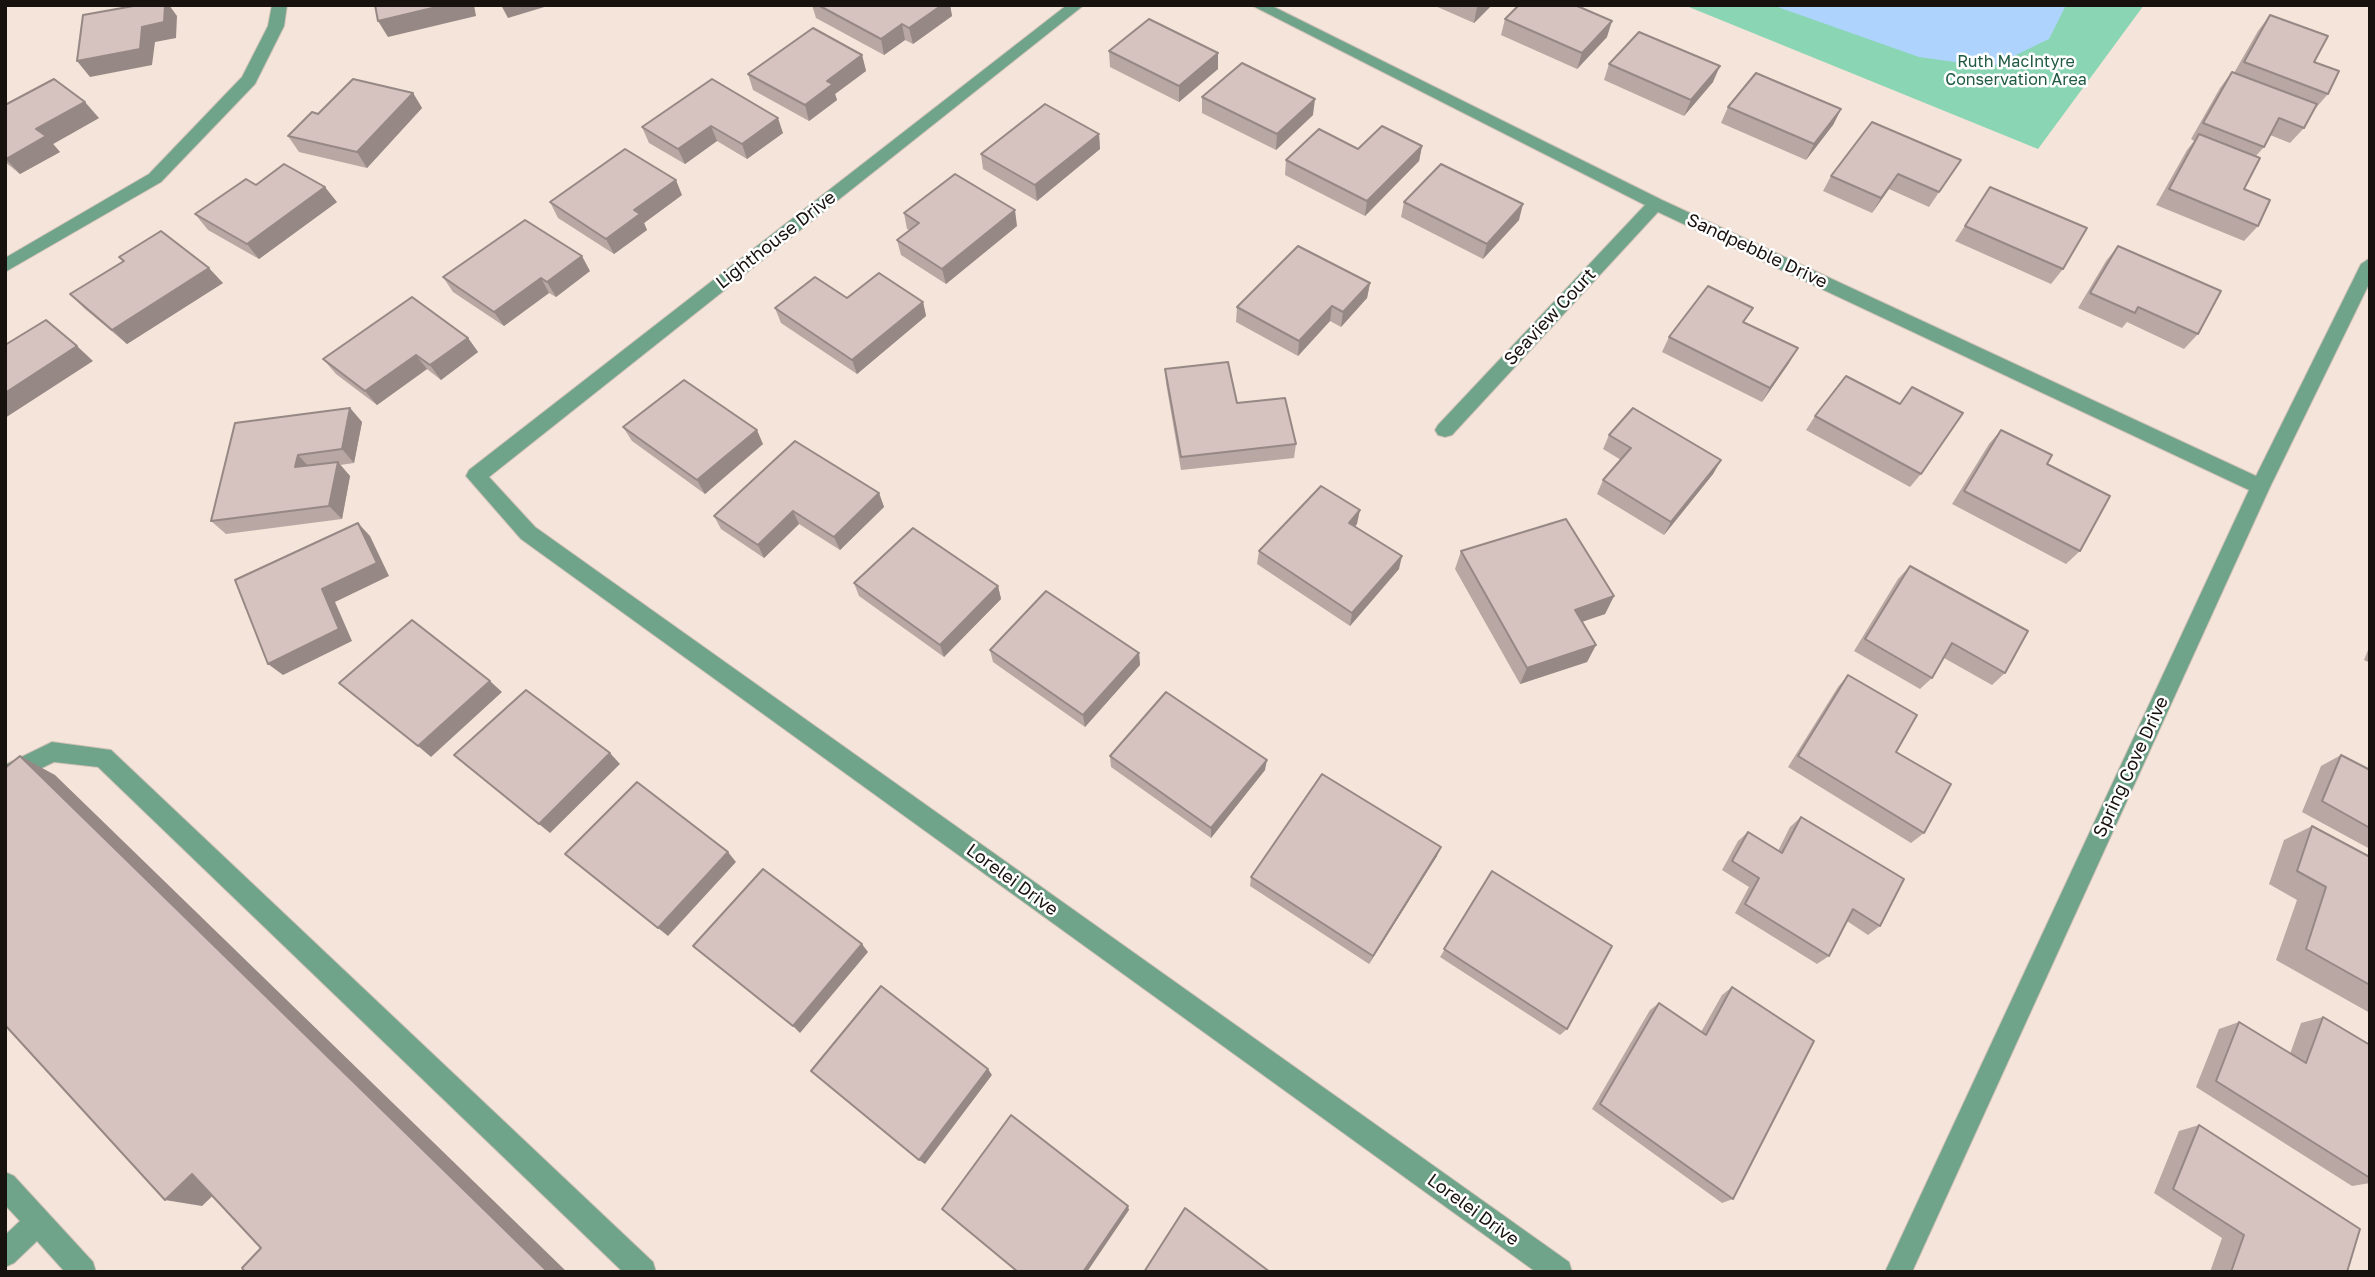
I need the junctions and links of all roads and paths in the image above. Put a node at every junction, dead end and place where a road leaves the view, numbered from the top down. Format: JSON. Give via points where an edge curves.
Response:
{"nodes":[{"id":1,"x":280,"y":5,"type":"edge"},
{"id":2,"x":1077,"y":5,"type":"edge"},
{"id":3,"x":1258,"y":5,"type":"edge"},
{"id":4,"x":1656,"y":204,"type":"junction"},
{"id":5,"x":2370,"y":264,"type":"edge"},
{"id":6,"x":5,"y":266,"type":"edge"},
{"id":7,"x":1445,"y":430,"type":"dead end"},
{"id":8,"x":476,"y":476,"type":"joint"},
{"id":9,"x":2260,"y":487,"type":"junction"},
{"id":10,"x":5,"y":776,"type":"edge"},
{"id":11,"x":5,"y":1185,"type":"edge"},
{"id":12,"x":38,"y":1222,"type":"junction"},
{"id":13,"x":5,"y":1254,"type":"edge"},
{"id":14,"x":83,"y":1272,"type":"edge"},
{"id":15,"x":643,"y":1272,"type":"edge"},
{"id":16,"x":1559,"y":1272,"type":"edge"},
{"id":17,"x":1898,"y":1272,"type":"edge"}],
"edges":[{"from":1,"to":6,"type":"street","via":[[276,26],[249,80],[155,178]]},
{"from":2,"to":8,"type":"street","name":"Lighthouse Drive"},
{"from":3,"to":4,"type":"street","name":"Sandpebble Drive"},
{"from":4,"to":7,"type":"street","name":"Seaview Court"},
{"from":4,"to":9,"type":"street","name":"Sandpebble Drive"},
{"from":5,"to":9,"type":"street","name":"Spring Cove Drive"},
{"from":8,"to":16,"type":"street","name":"Lorelei Drive","via":[[527,533]]},
{"from":9,"to":17,"type":"street","name":"Spring Cove Drive"},
{"from":10,"to":15,"type":"street","via":[[52,752],[103,757]]},
{"from":11,"to":12,"type":"street"},
{"from":12,"to":13,"type":"street"},
{"from":12,"to":14,"type":"street"}]}
